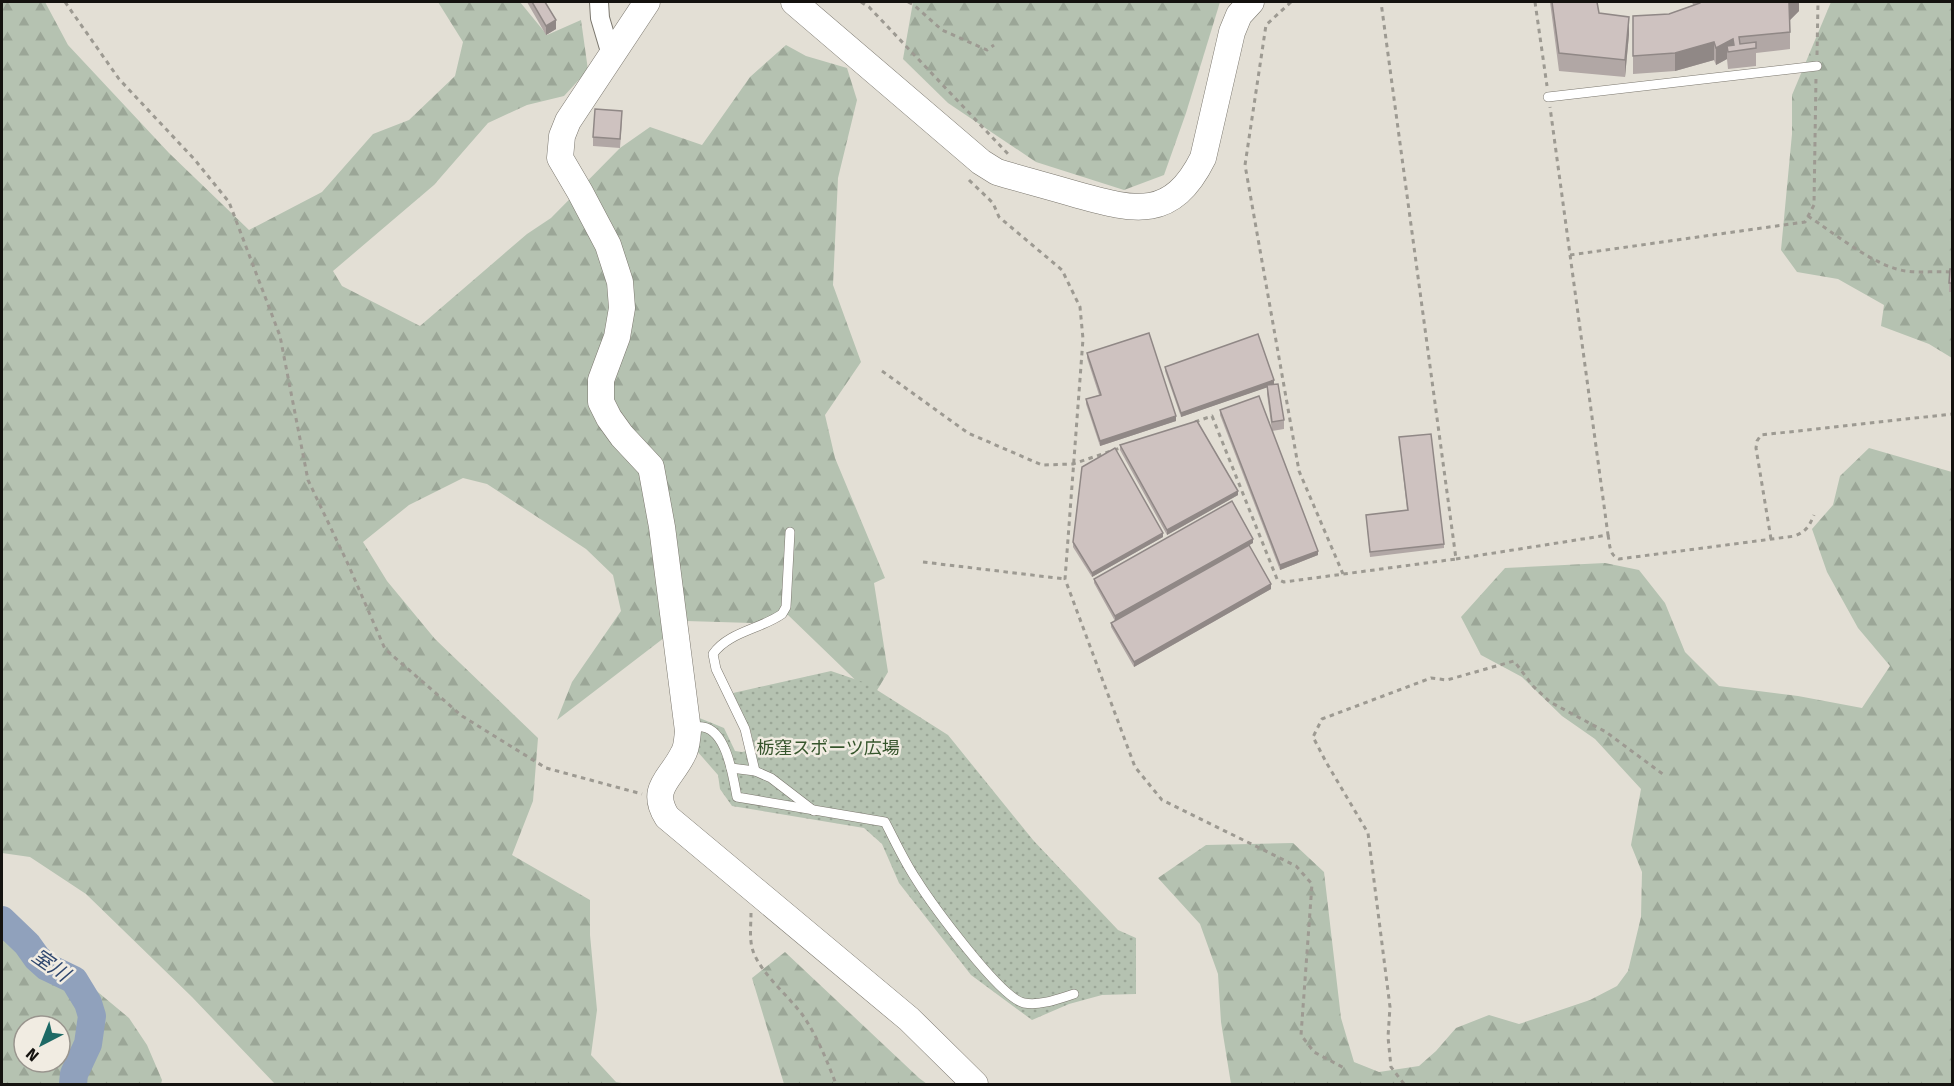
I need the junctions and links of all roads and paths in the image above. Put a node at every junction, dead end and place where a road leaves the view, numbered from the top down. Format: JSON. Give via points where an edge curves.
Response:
{"nodes":[{"id":1,"x":65,"y":2,"type":"edge"},
{"id":2,"x":599,"y":2,"type":"edge"},
{"id":3,"x":647,"y":2,"type":"edge"},
{"id":4,"x":794,"y":2,"type":"edge"},
{"id":5,"x":861,"y":2,"type":"edge"},
{"id":6,"x":908,"y":2,"type":"edge"},
{"id":7,"x":1251,"y":2,"type":"edge"},
{"id":8,"x":1290,"y":2,"type":"edge"},
{"id":9,"x":1382,"y":2,"type":"edge"},
{"id":10,"x":1535,"y":2,"type":"edge"},
{"id":11,"x":1818,"y":2,"type":"edge"},
{"id":12,"x":994,"y":45,"type":"dead end"},
{"id":13,"x":611,"y":55,"type":"junction"},
{"id":14,"x":1817,"y":66,"type":"junction"},
{"id":15,"x":1548,"y":97,"type":"junction"},
{"id":16,"x":1012,"y":158,"type":"dead end"},
{"id":17,"x":967,"y":179,"type":"dead end"},
{"id":18,"x":1808,"y":216,"type":"junction"},
{"id":19,"x":1570,"y":255,"type":"junction"},
{"id":20,"x":1953,"y":272,"type":"edge"},
{"id":21,"x":882,"y":371,"type":"dead end"},
{"id":22,"x":1953,"y":414,"type":"edge"},
{"id":23,"x":1191,"y":424,"type":"edge"},
{"id":24,"x":1127,"y":446,"type":"edge"},
{"id":25,"x":1073,"y":464,"type":"junction"},
{"id":26,"x":1814,"y":515,"type":"dead end"},
{"id":27,"x":790,"y":532,"type":"dead end"},
{"id":28,"x":1608,"y":535,"type":"junction"},
{"id":29,"x":1771,"y":539,"type":"junction"},
{"id":30,"x":1456,"y":560,"type":"junction"},
{"id":31,"x":923,"y":562,"type":"dead end"},
{"id":32,"x":1343,"y":574,"type":"junction"},
{"id":33,"x":1065,"y":579,"type":"junction"},
{"id":34,"x":687,"y":727,"type":"junction"},
{"id":35,"x":731,"y":768,"type":"junction"},
{"id":36,"x":755,"y":771,"type":"junction"},
{"id":37,"x":1664,"y":775,"type":"dead end"},
{"id":38,"x":658,"y":798,"type":"junction"},
{"id":39,"x":814,"y":811,"type":"junction"},
{"id":40,"x":743,"y":882,"type":"junction"},
{"id":41,"x":1074,"y":994,"type":"dead end"},
{"id":42,"x":1346,"y":1069,"type":"dead end"},
{"id":43,"x":836,"y":1084,"type":"edge"},
{"id":44,"x":975,"y":1084,"type":"edge"},
{"id":45,"x":1404,"y":1084,"type":"edge"}],
"edges":[{"from":1,"to":38,"type":"path","via":[[118,79],[229,202],[280,336],[308,480],[385,649],[462,716],[546,768]]},
{"from":2,"to":13,"type":"street"},
{"from":3,"to":13,"type":"street"},
{"from":4,"to":7,"type":"street","via":[[981,162],[998,172],[1118,206],[1144,208],[1183,189],[1203,158],[1232,32],[1239,15]]},
{"from":5,"to":16,"type":"path"},
{"from":6,"to":12,"type":"path","via":[[942,30],[987,50]]},
{"from":8,"to":32,"type":"path","via":[[1266,25],[1245,165],[1299,471]]},
{"from":9,"to":30,"type":"path"},
{"from":10,"to":15,"type":"path"},
{"from":11,"to":14,"type":"path"},
{"from":13,"to":34,"type":"street","via":[[568,121],[560,158],[608,245],[620,282],[622,308],[617,337],[601,380],[601,402],[622,436],[651,467]]},
{"from":14,"to":15,"type":"lane"},
{"from":14,"to":18,"type":"path","via":[[1814,206]]},
{"from":15,"to":19,"type":"path"},
{"from":17,"to":25,"type":"path","via":[[993,203],[999,217],[1062,270],[1080,307],[1083,339]]},
{"from":18,"to":19,"type":"path","via":[[1805,222]]},
{"from":18,"to":20,"type":"path","via":[[1892,268]]},
{"from":19,"to":28,"type":"path"},
{"from":21,"to":25,"type":"path","via":[[968,433],[1042,465]]},
{"from":22,"to":29,"type":"path","via":[[1761,435],[1756,448]]},
{"from":23,"to":32,"type":"path","via":[[1212,416],[1277,579],[1284,582]]},
{"from":24,"to":25,"type":"path"},
{"from":25,"to":33,"type":"path"},
{"from":26,"to":29,"type":"path","via":[[1805,531]]},
{"from":27,"to":36,"type":"lane","via":[[786,607],[782,614],[726,641],[713,654],[716,669],[745,729]]},
{"from":28,"to":29,"type":"path","via":[[1611,552],[1619,559]]},
{"from":28,"to":30,"type":"path"},
{"from":30,"to":32,"type":"path"},
{"from":31,"to":33,"type":"path"},
{"from":33,"to":42,"type":"path","via":[[1134,767],[1162,800],[1296,866],[1312,884],[1301,1035],[1314,1052]]},
{"from":34,"to":35,"type":"lane","via":[[705,727],[715,734]]},
{"from":34,"to":38,"type":"street","via":[[684,753]]},
{"from":35,"to":36,"type":"lane"},
{"from":35,"to":39,"type":"lane","via":[[737,797]]},
{"from":36,"to":39,"type":"lane","via":[[771,778]]},
{"from":37,"to":45,"type":"path","via":[[1606,732],[1550,702],[1514,661],[1447,680],[1431,678],[1322,719],[1313,737],[1368,833],[1390,1007],[1391,1067]]},
{"from":38,"to":40,"type":"street","via":[[667,817]]},
{"from":39,"to":41,"type":"lane","via":[[885,822],[915,878],[966,948],[997,984],[1023,1003],[1047,1002]]},
{"from":40,"to":43,"type":"path","via":[[751,907],[753,952],[811,1028]]},
{"from":40,"to":44,"type":"street","via":[[909,1019]]}]}
